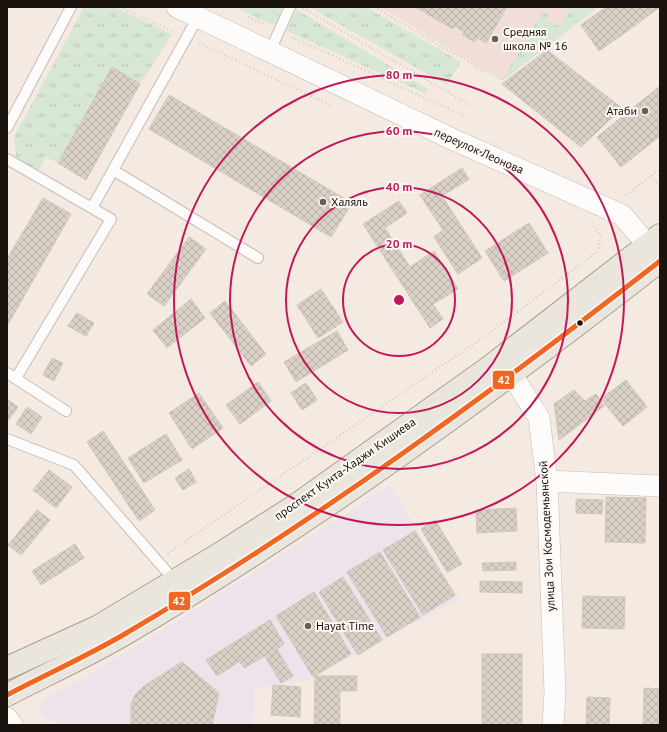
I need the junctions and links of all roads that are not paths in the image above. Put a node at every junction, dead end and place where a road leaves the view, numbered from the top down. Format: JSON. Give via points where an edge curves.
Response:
{"nodes":[{"id":1,"x":71,"y":7,"type":"edge"},
{"id":2,"x":177,"y":7,"type":"edge"},
{"id":3,"x":290,"y":7,"type":"edge"},
{"id":4,"x":198,"y":17,"type":"junction"},
{"id":5,"x":270,"y":51,"type":"junction"},
{"id":6,"x":7,"y":128,"type":"edge"},
{"id":7,"x":7,"y":159,"type":"edge"},
{"id":8,"x":113,"y":170,"type":"junction"},
{"id":9,"x":92,"y":208,"type":"junction"},
{"id":10,"x":657,"y":250,"type":"edge"},
{"id":11,"x":258,"y":258,"type":"dead end"},
{"id":12,"x":507,"y":366,"type":"junction"},
{"id":13,"x":11,"y":375,"type":"edge"},
{"id":14,"x":66,"y":411,"type":"dead end"},
{"id":15,"x":7,"y":439,"type":"edge"},
{"id":16,"x":547,"y":481,"type":"junction"},
{"id":17,"x":660,"y":486,"type":"edge"},
{"id":18,"x":174,"y":580,"type":"junction"},
{"id":19,"x":7,"y":668,"type":"edge"},
{"id":20,"x":7,"y":695,"type":"edge"},
{"id":21,"x":7,"y":718,"type":"edge"},
{"id":22,"x":12,"y":725,"type":"edge"},
{"id":23,"x":553,"y":725,"type":"edge"}],
"edges":[{"from":1,"to":6,"type":"lane"},
{"from":2,"to":4,"type":"street","name":"переулок Леонова"},
{"from":3,"to":5,"type":"lane"},
{"from":4,"to":5,"type":"street","name":"переулок Леонова"},
{"from":4,"to":8,"type":"lane"},
{"from":5,"to":10,"type":"street","name":"переулок Леонова","via":[[452,139],[622,215]]},
{"from":7,"to":9,"type":"lane"},
{"from":8,"to":9,"type":"lane"},
{"from":8,"to":11,"type":"lane"},
{"from":9,"to":13,"type":"lane","via":[[111,219]]},
{"from":10,"to":12,"type":"main road","name":"проспект Кунта-Хаджи Кишиева"},
{"from":12,"to":16,"type":"street","name":"улица Зои Космодемьянской","via":[[539,418]]},
{"from":12,"to":18,"type":"main road","name":"проспект Кунта-Хаджи Кишиева","via":[[296,505]]},
{"from":12,"to":20,"type":"main road","name":"проспект Кунта-Хаджи Кишиева","via":[[266,546],[122,636]]},
{"from":13,"to":14,"type":"lane"},
{"from":15,"to":18,"type":"lane","via":[[74,465]]},
{"from":16,"to":17,"type":"street"},
{"from":16,"to":23,"type":"street","name":"улица Зои Космодемьянской","via":[[555,692]]},
{"from":18,"to":19,"type":"main road","name":"проспект Кунта-Хаджи Кишиева","via":[[97,627]]},
{"from":21,"to":22,"type":"street"}]}
